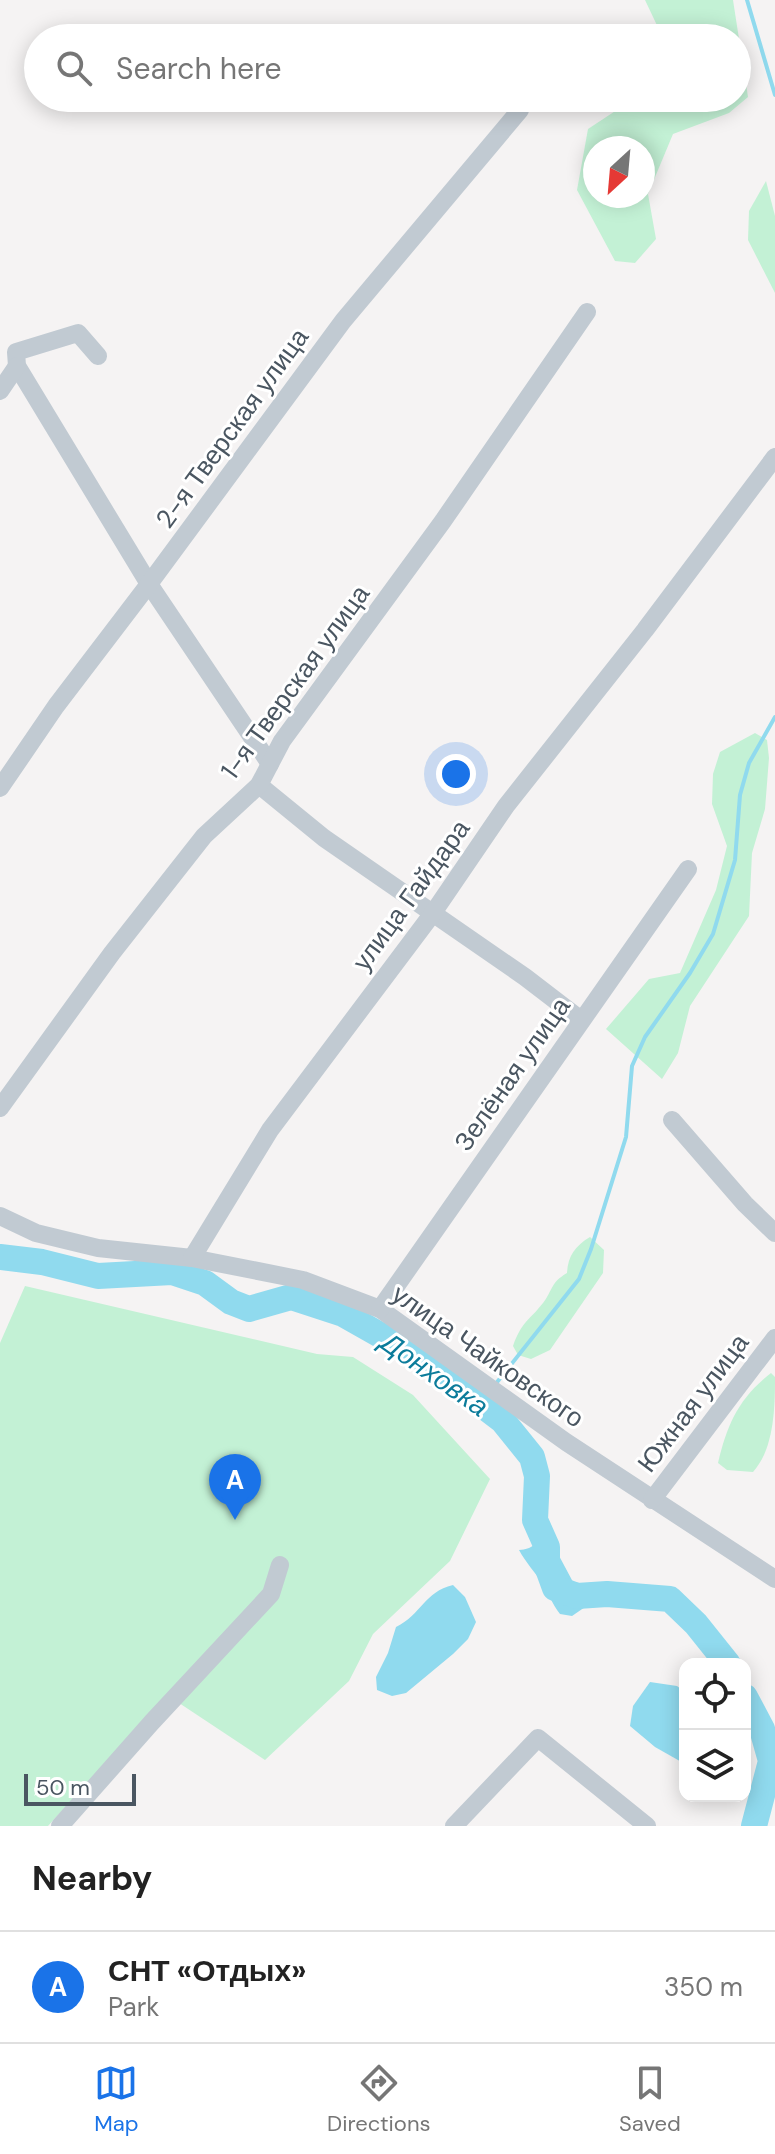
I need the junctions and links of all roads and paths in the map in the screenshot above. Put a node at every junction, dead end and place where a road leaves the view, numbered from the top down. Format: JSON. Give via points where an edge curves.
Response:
{"nodes":[{"id":1,"x":518,"y":112,"type":"edge"},
{"id":2,"x":587,"y":312,"type":"dead end"},
{"id":3,"x":98,"y":356,"type":"dead end"},
{"id":4,"x":17,"y":366,"type":"junction"},
{"id":5,"x":0,"y":391,"type":"edge"},
{"id":6,"x":775,"y":457,"type":"edge"},
{"id":7,"x":149,"y":584,"type":"junction"},
{"id":8,"x":270,"y":764,"type":"junction"},
{"id":9,"x":259,"y":785,"type":"junction"},
{"id":10,"x":0,"y":788,"type":"edge"},
{"id":11,"x":688,"y":869,"type":"dead end"},
{"id":12,"x":433,"y":913,"type":"junction"},
{"id":13,"x":581,"y":1020,"type":"junction"},
{"id":14,"x":0,"y":1108,"type":"edge"},
{"id":15,"x":672,"y":1120,"type":"dead end"},
{"id":16,"x":0,"y":1216,"type":"edge"},
{"id":17,"x":775,"y":1233,"type":"edge"},
{"id":18,"x":192,"y":1258,"type":"junction"},
{"id":19,"x":380,"y":1309,"type":"junction"},
{"id":20,"x":775,"y":1338,"type":"edge"},
{"id":21,"x":652,"y":1500,"type":"junction"},
{"id":22,"x":280,"y":1565,"type":"dead end"},
{"id":23,"x":775,"y":1579,"type":"edge"},
{"id":24,"x":60,"y":1826,"type":"edge"},
{"id":25,"x":454,"y":1826,"type":"edge"},
{"id":26,"x":647,"y":1826,"type":"edge"}],
"edges":[{"from":1,"to":7,"type":"street","name":"2-я Тверская улица","via":[[343,321]]},
{"from":2,"to":8,"type":"street","name":"1-я Тверская улица"},
{"from":3,"to":4,"type":"street","via":[[78,333],[16,352]]},
{"from":4,"to":5,"type":"street"},
{"from":4,"to":7,"type":"street"},
{"from":6,"to":12,"type":"street","name":"улица Гайдара","via":[[506,806]]},
{"from":7,"to":8,"type":"street"},
{"from":7,"to":10,"type":"street","name":"2-я Тверская улица"},
{"from":8,"to":9,"type":"street","name":"1-я Тверская улица"},
{"from":9,"to":12,"type":"street","via":[[324,838]]},
{"from":9,"to":14,"type":"street","name":"1-я Тверская улица","via":[[204,836]]},
{"from":11,"to":13,"type":"street","name":"Зелёная улица"},
{"from":12,"to":13,"type":"street"},
{"from":12,"to":18,"type":"street","name":"улица Гайдара","via":[[270,1130]]},
{"from":13,"to":19,"type":"street","name":"Зелёная улица"},
{"from":15,"to":17,"type":"street"},
{"from":16,"to":18,"type":"street","name":"улица Чайковского","via":[[36,1233],[98,1248]]},
{"from":18,"to":19,"type":"street","name":"улица Чайковского","via":[[303,1280]]},
{"from":19,"to":21,"type":"street","name":"улица Чайковского"},
{"from":20,"to":21,"type":"street","name":"Южная улица"},
{"from":21,"to":23,"type":"street","name":"улица Чайковского"},
{"from":22,"to":24,"type":"street","via":[[271,1594]]},
{"from":25,"to":26,"type":"street","via":[[538,1738]]}]}
